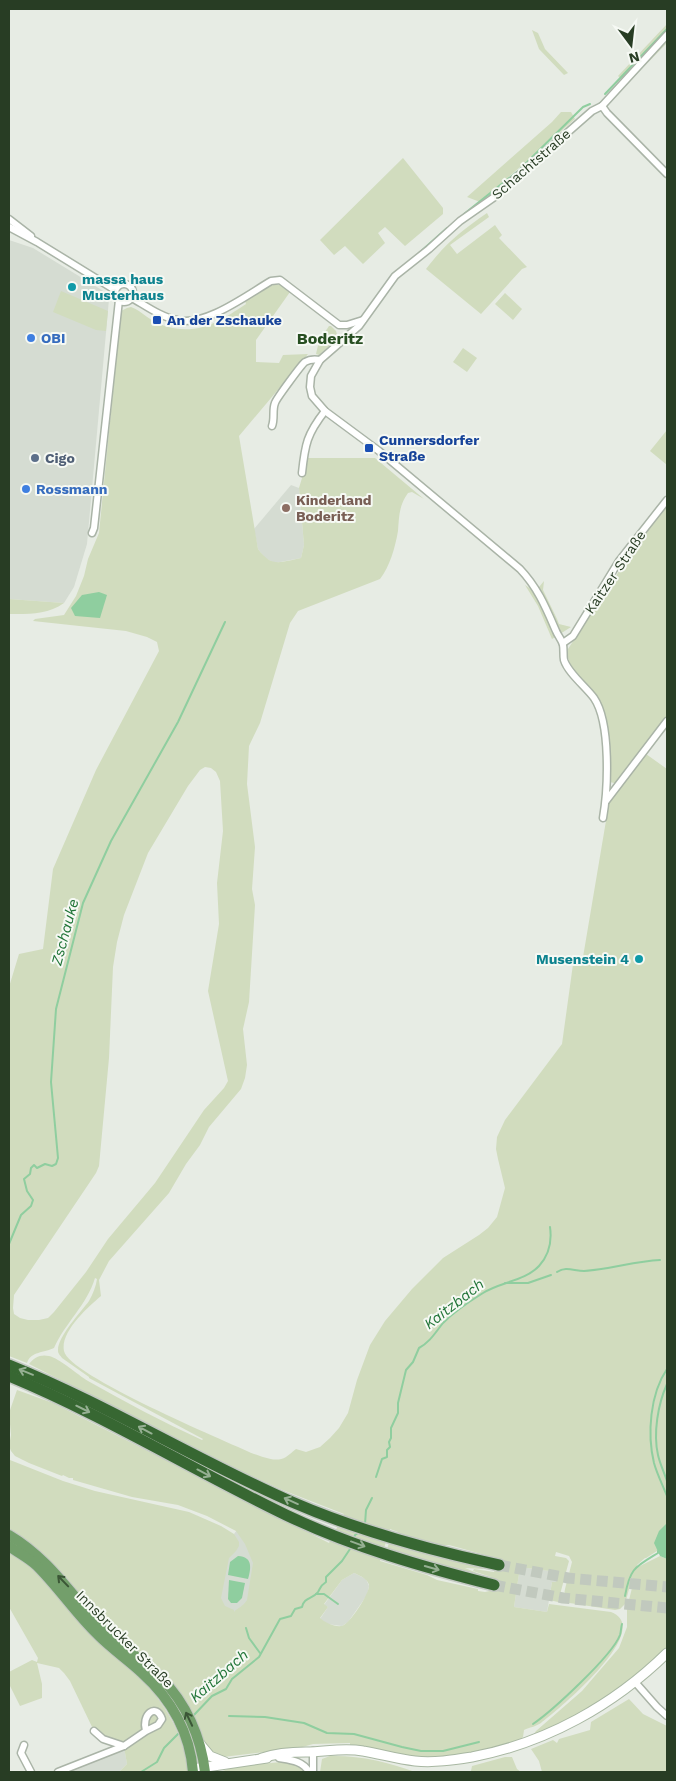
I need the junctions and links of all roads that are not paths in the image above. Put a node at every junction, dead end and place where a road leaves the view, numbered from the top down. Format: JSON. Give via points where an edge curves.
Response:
{"nodes":[{"id":1,"x":667,"y":35,"type":"edge"},
{"id":2,"x":602,"y":106,"type":"junction"},
{"id":3,"x":667,"y":174,"type":"edge"},
{"id":4,"x":9,"y":213,"type":"edge"},
{"id":5,"x":10,"y":225,"type":"edge"},
{"id":6,"x":115,"y":290,"type":"junction"},
{"id":7,"x":132,"y":298,"type":"junction"},
{"id":8,"x":119,"y":300,"type":"junction"},
{"id":9,"x":363,"y":320,"type":"junction"},
{"id":10,"x":339,"y":325,"type":"junction"},
{"id":11,"x":342,"y":341,"type":"junction"},
{"id":12,"x":320,"y":360,"type":"junction"},
{"id":13,"x":325,"y":411,"type":"junction"},
{"id":14,"x":272,"y":426,"type":"dead end"},
{"id":15,"x":302,"y":473,"type":"dead end"},
{"id":16,"x":667,"y":501,"type":"edge"},
{"id":17,"x":92,"y":533,"type":"dead end"},
{"id":18,"x":563,"y":643,"type":"junction"},
{"id":19,"x":667,"y":721,"type":"edge"},
{"id":20,"x":606,"y":801,"type":"junction"},
{"id":21,"x":603,"y":818,"type":"dead end"},
{"id":22,"x":9,"y":1365,"type":"edge"},
{"id":23,"x":9,"y":1376,"type":"edge"},
{"id":24,"x":41,"y":1384,"type":"junction"},
{"id":25,"x":9,"y":1535,"type":"edge"},
{"id":26,"x":9,"y":1546,"type":"edge"},
{"id":27,"x":499,"y":1565,"type":"tunnel mouth"},
{"id":28,"x":494,"y":1585,"type":"tunnel mouth"},
{"id":29,"x":667,"y":1653,"type":"edge"},
{"id":30,"x":635,"y":1682,"type":"junction"},
{"id":31,"x":178,"y":1707,"type":"junction"},
{"id":32,"x":667,"y":1716,"type":"edge"},
{"id":33,"x":94,"y":1730,"type":"dead end"},
{"id":34,"x":146,"y":1731,"type":"dead end"},
{"id":35,"x":194,"y":1739,"type":"junction"},
{"id":36,"x":24,"y":1744,"type":"dead end"},
{"id":37,"x":124,"y":1746,"type":"junction"},
{"id":38,"x":309,"y":1751,"type":"junction"},
{"id":39,"x":262,"y":1758,"type":"junction"},
{"id":40,"x":279,"y":1758,"type":"junction"},
{"id":41,"x":227,"y":1763,"type":"junction"},
{"id":42,"x":204,"y":1770,"type":"edge"},
{"id":43,"x":193,"y":1771,"type":"edge"},
{"id":44,"x":310,"y":1771,"type":"edge"},
{"id":45,"x":31,"y":1772,"type":"edge"},
{"id":46,"x":58,"y":1772,"type":"edge"},
{"id":47,"x":216,"y":1772,"type":"edge"}],
"edges":[{"from":1,"to":2,"type":"street","name":"Schachtstraße"},
{"from":2,"to":3,"type":"street"},
{"from":2,"to":9,"type":"street","name":"Schachtstraße","via":[[395,276]]},
{"from":4,"to":5,"type":"street"},
{"from":5,"to":6,"type":"street"},
{"from":6,"to":7,"type":"street","via":[[127,284],[134,292]]},
{"from":6,"to":8,"type":"street"},
{"from":7,"to":8,"type":"street","via":[[126,302]]},
{"from":7,"to":10,"type":"street","via":[[162,315],[189,322],[216,313],[276,280],[284,282]]},
{"from":8,"to":17,"type":"street"},
{"from":9,"to":10,"type":"street"},
{"from":9,"to":11,"type":"street","name":"Schachtstraße"},
{"from":10,"to":11,"type":"street"},
{"from":11,"to":12,"type":"street","name":"Schachtstraße"},
{"from":12,"to":13,"type":"street","via":[[311,376],[310,386],[312,396]]},
{"from":12,"to":14,"type":"street","via":[[305,362],[274,403]]},
{"from":13,"to":15,"type":"street","via":[[308,437]]},
{"from":13,"to":18,"type":"street","via":[[379,451],[520,569],[536,588]]},
{"from":16,"to":18,"type":"street","name":"Kaitzer Straße","via":[[619,561],[573,636]]},
{"from":18,"to":20,"type":"street","via":[[564,660],[595,700],[602,715]]},
{"from":19,"to":20,"type":"street"},
{"from":20,"to":21,"type":"street"},
{"from":24,"to":22,"type":"highway","one_way":true},
{"from":23,"to":24,"type":"highway"},
{"from":27,"to":24,"type":"highway","one_way":true,"via":[[444,1553],[336,1520],[218,1467],[107,1409]]},
{"from":24,"to":28,"type":"highway","one_way":true,"via":[[288,1515],[385,1554]]},
{"from":31,"to":25,"type":"main road","name":"Innsbrucker Straße","one_way":true,"via":[[160,1677],[101,1627],[42,1560]]},
{"from":26,"to":31,"type":"main road","name":"Innsbrucker Straße","via":[[36,1565],[98,1635]]},
{"from":29,"to":30,"type":"main road"},
{"from":30,"to":32,"type":"street"},
{"from":30,"to":38,"type":"main road","via":[[569,1724],[528,1742],[480,1755],[435,1762],[347,1749]]},
{"from":31,"to":35,"type":"main road","name":"Innsbrucker Straße"},
{"from":33,"to":37,"type":"street","via":[[108,1742]]},
{"from":34,"to":37,"type":"street"},
{"from":35,"to":41,"type":"main road","via":[[210,1756]]},
{"from":35,"to":42,"type":"main road","name":"Innsbrucker Straße"},
{"from":35,"to":43,"type":"main road","name":"Innsbrucker Straße"},
{"from":36,"to":45,"type":"street","via":[[21,1753]]},
{"from":37,"to":46,"type":"street"},
{"from":38,"to":39,"type":"main road"},
{"from":38,"to":40,"type":"main road"},
{"from":38,"to":44,"type":"street"},
{"from":39,"to":40,"type":"main road"},
{"from":39,"to":41,"type":"main road"},
{"from":40,"to":44,"type":"street","via":[[295,1760]]},
{"from":41,"to":42,"type":"main road"},
{"from":41,"to":47,"type":"main road"},
{"from":42,"to":43,"type":"main road","name":"Innsbrucker Straße"}]}
